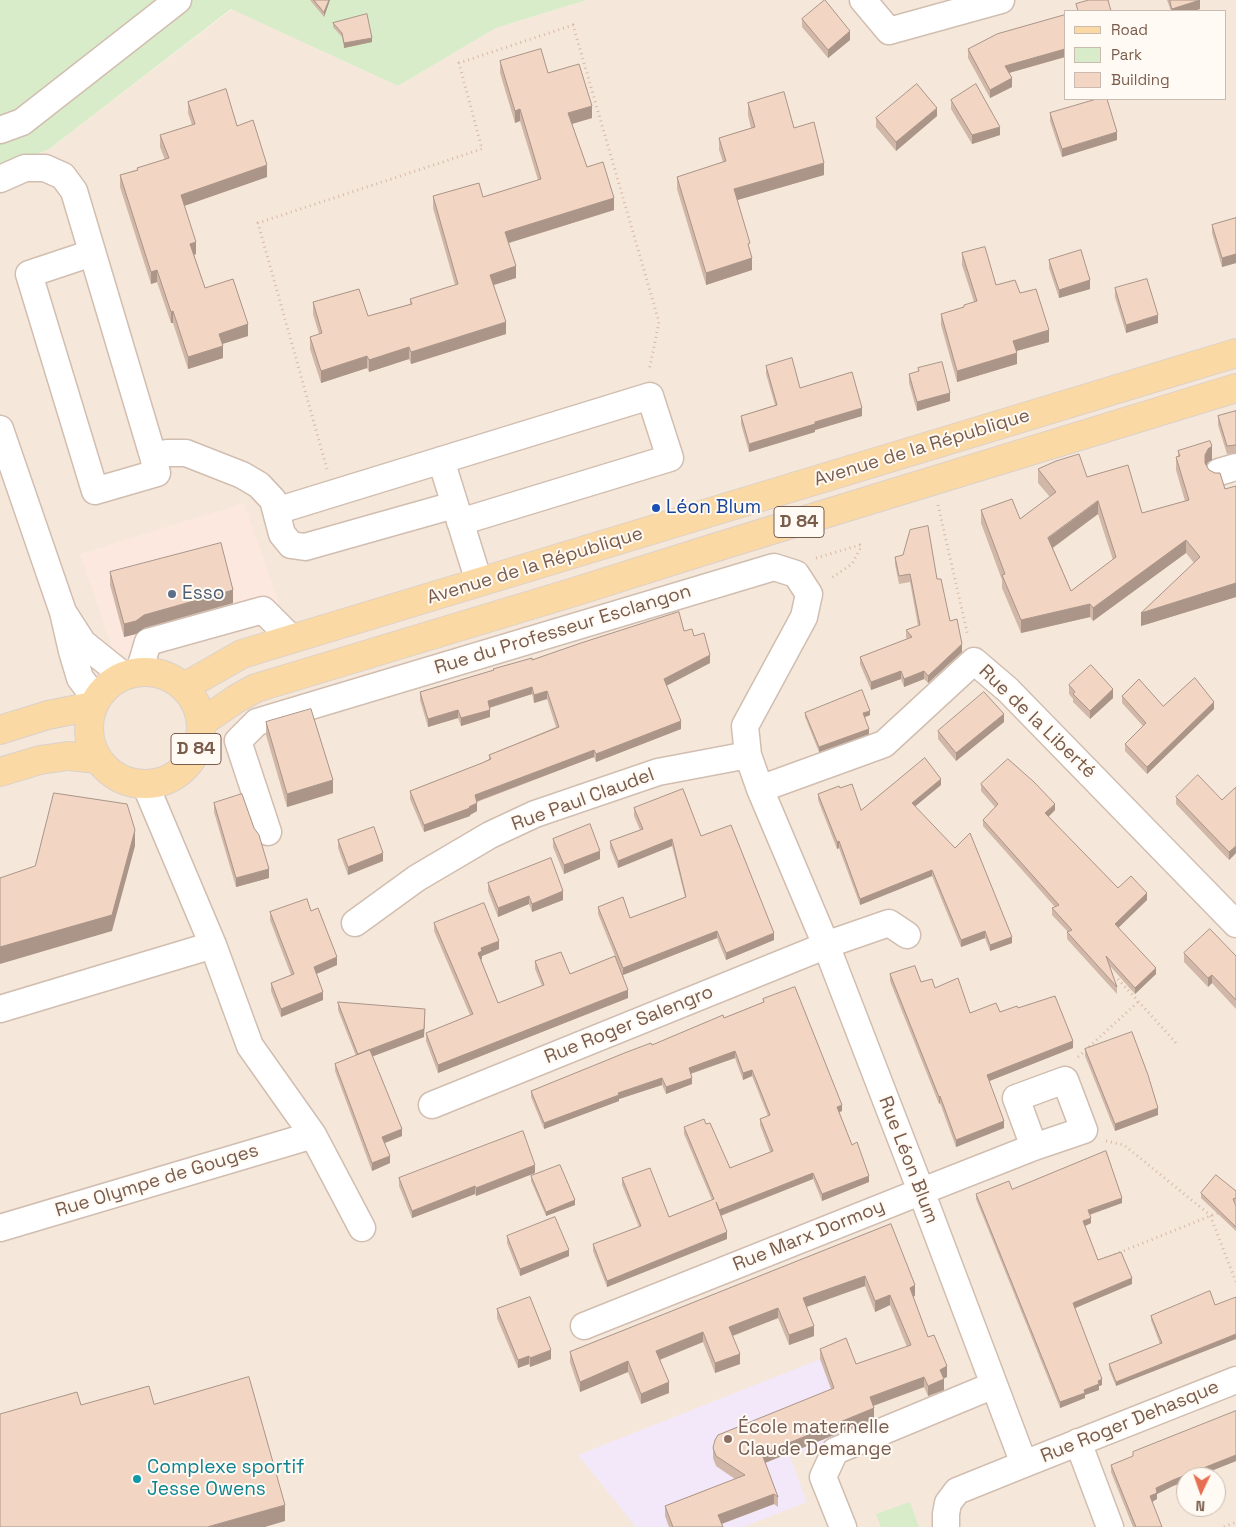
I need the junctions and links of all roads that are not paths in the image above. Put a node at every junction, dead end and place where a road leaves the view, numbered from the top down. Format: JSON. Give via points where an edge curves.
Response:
{"nodes":[{"id":1,"x":178,"y":0,"type":"edge"},
{"id":2,"x":863,"y":0,"type":"edge"},
{"id":3,"x":1001,"y":0,"type":"edge"},
{"id":4,"x":0,"y":130,"type":"edge"},
{"id":5,"x":0,"y":179,"type":"edge"},
{"id":6,"x":92,"y":253,"type":"junction"},
{"id":7,"x":1236,"y":353,"type":"edge"},
{"id":8,"x":1236,"y":388,"type":"edge"},
{"id":9,"x":0,"y":429,"type":"edge"},
{"id":10,"x":153,"y":456,"type":"junction"},
{"id":11,"x":441,"y":460,"type":"junction"},
{"id":12,"x":276,"y":511,"type":"junction"},
{"id":13,"x":457,"y":513,"type":"junction"},
{"id":14,"x":480,"y":582,"type":"junction"},
{"id":15,"x":63,"y":612,"type":"junction"},
{"id":16,"x":292,"y":639,"type":"junction"},
{"id":17,"x":132,"y":674,"type":"junction"},
{"id":18,"x":184,"y":687,"type":"junction"},
{"id":19,"x":94,"y":703,"type":"junction"},
{"id":20,"x":201,"y":723,"type":"junction"},
{"id":21,"x":0,"y":730,"type":"edge"},
{"id":22,"x":748,"y":755,"type":"junction"},
{"id":23,"x":98,"y":759,"type":"junction"},
{"id":24,"x":0,"y":772,"type":"edge"},
{"id":25,"x":145,"y":784,"type":"junction"},
{"id":26,"x":760,"y":789,"type":"junction"},
{"id":27,"x":268,"y":832,"type":"dead end"},
{"id":28,"x":355,"y":923,"type":"dead end"},
{"id":29,"x":1236,"y":924,"type":"edge"},
{"id":30,"x":907,"y":935,"type":"dead end"},
{"id":31,"x":213,"y":945,"type":"junction"},
{"id":32,"x":826,"y":945,"type":"junction"},
{"id":33,"x":0,"y":1009,"type":"edge"},
{"id":34,"x":432,"y":1105,"type":"dead end"},
{"id":35,"x":313,"y":1135,"type":"junction"},
{"id":36,"x":1034,"y":1147,"type":"junction"},
{"id":37,"x":921,"y":1191,"type":"junction"},
{"id":38,"x":0,"y":1228,"type":"edge"},
{"id":39,"x":362,"y":1228,"type":"dead end"},
{"id":40,"x":584,"y":1326,"type":"dead end"},
{"id":41,"x":1236,"y":1380,"type":"edge"},
{"id":42,"x":994,"y":1385,"type":"junction"},
{"id":43,"x":1078,"y":1442,"type":"junction"},
{"id":44,"x":1024,"y":1464,"type":"junction"},
{"id":45,"x":843,"y":1527,"type":"edge"},
{"id":46,"x":946,"y":1527,"type":"edge"},
{"id":47,"x":1110,"y":1527,"type":"edge"}],
"edges":[{"from":1,"to":4,"type":"street","via":[[22,122]]},
{"from":2,"to":3,"type":"street","via":[[889,31]]},
{"from":5,"to":6,"type":"street","via":[[25,168],[45,168],[63,176],[74,190]]},
{"from":6,"to":10,"type":"street"},
{"from":6,"to":10,"type":"street","via":[[29,274],[95,490],[157,473]]},
{"from":7,"to":14,"type":"main road","name":"Avenue de la République","number":"D 84"},
{"from":8,"to":20,"type":"main road","name":"Avenue de la République","number":"D 84","via":[[256,688]]},
{"from":9,"to":15,"type":"street"},
{"from":10,"to":12,"type":"street","via":[[186,453],[242,475],[258,484],[273,500]]},
{"from":11,"to":12,"type":"street"},
{"from":11,"to":13,"type":"street"},
{"from":11,"to":13,"type":"street","via":[[650,396],[670,458]]},
{"from":12,"to":13,"type":"street","via":[[282,534],[292,545],[305,548]]},
{"from":13,"to":14,"type":"street"},
{"from":14,"to":16,"type":"main road","name":"Avenue de la République","number":"D 84"},
{"from":15,"to":17,"type":"street","via":[[83,643]]},
{"from":15,"to":19,"type":"street","via":[[80,678]]},
{"from":16,"to":17,"type":"street","via":[[263,610],[148,642]]},
{"from":16,"to":18,"type":"main road","name":"Avenue de la République","number":"D 84","via":[[242,654]]},
{"from":17,"to":18,"type":"main road","number":"D 84","via":[[155,672]]},
{"from":17,"to":19,"type":"main road","via":[[113,682]]},
{"from":18,"to":20,"type":"main road","number":"D 84","via":[[198,710]]},
{"from":19,"to":21,"type":"main road"},
{"from":19,"to":23,"type":"main road","number":"D 84","via":[[88,724],[90,742]]},
{"from":20,"to":25,"type":"main road","number":"D 84","via":[[199,742],[192,758],[179,772],[163,781]]},
{"from":22,"to":26,"type":"street","name":"Rue Léon Blum"},
{"from":22,"to":27,"type":"street","name":"Rue du Professeur Esclangon","via":[[745,726],[804,617],[809,594],[796,574],[774,567],[257,722],[238,741]]},
{"from":22,"to":28,"type":"street","name":"Rue Paul Claudel","via":[[658,772],[535,814],[418,878]]},
{"from":23,"to":24,"type":"main road","via":[[68,756],[40,760]]},
{"from":23,"to":25,"type":"main road","number":"D 84","via":[[119,777]]},
{"from":25,"to":31,"type":"street"},
{"from":26,"to":29,"type":"street","name":"Rue de la Liberté","via":[[884,744],[974,660],[1008,690]]},
{"from":26,"to":32,"type":"street","name":"Rue Léon Blum"},
{"from":30,"to":32,"type":"street","name":"Rue Roger Salengro","via":[[889,923]]},
{"from":31,"to":33,"type":"street"},
{"from":31,"to":35,"type":"street","via":[[250,1046]]},
{"from":32,"to":34,"type":"street","name":"Rue Roger Salengro"},
{"from":32,"to":37,"type":"street","name":"Rue Léon Blum"},
{"from":35,"to":38,"type":"street","name":"Rue Olympe de Gouges"},
{"from":35,"to":39,"type":"street"},
{"from":36,"to":36,"type":"street","name":"Rue Marx Dormoy","via":[[1084,1130],[1065,1080],[1016,1098]]},
{"from":36,"to":37,"type":"street","name":"Rue Marx Dormoy"},
{"from":37,"to":40,"type":"street","name":"Rue Marx Dormoy"},
{"from":37,"to":42,"type":"street","name":"Rue Léon Blum"},
{"from":41,"to":43,"type":"street","name":"Rue Roger Dehasque"},
{"from":42,"to":44,"type":"street","name":"Rue Léon Blum"},
{"from":42,"to":45,"type":"street","via":[[835,1451],[823,1477]]},
{"from":43,"to":44,"type":"street","name":"Rue Roger Dehasque"},
{"from":43,"to":47,"type":"street"},
{"from":44,"to":46,"type":"street","via":[[957,1491],[948,1503]]}]}
